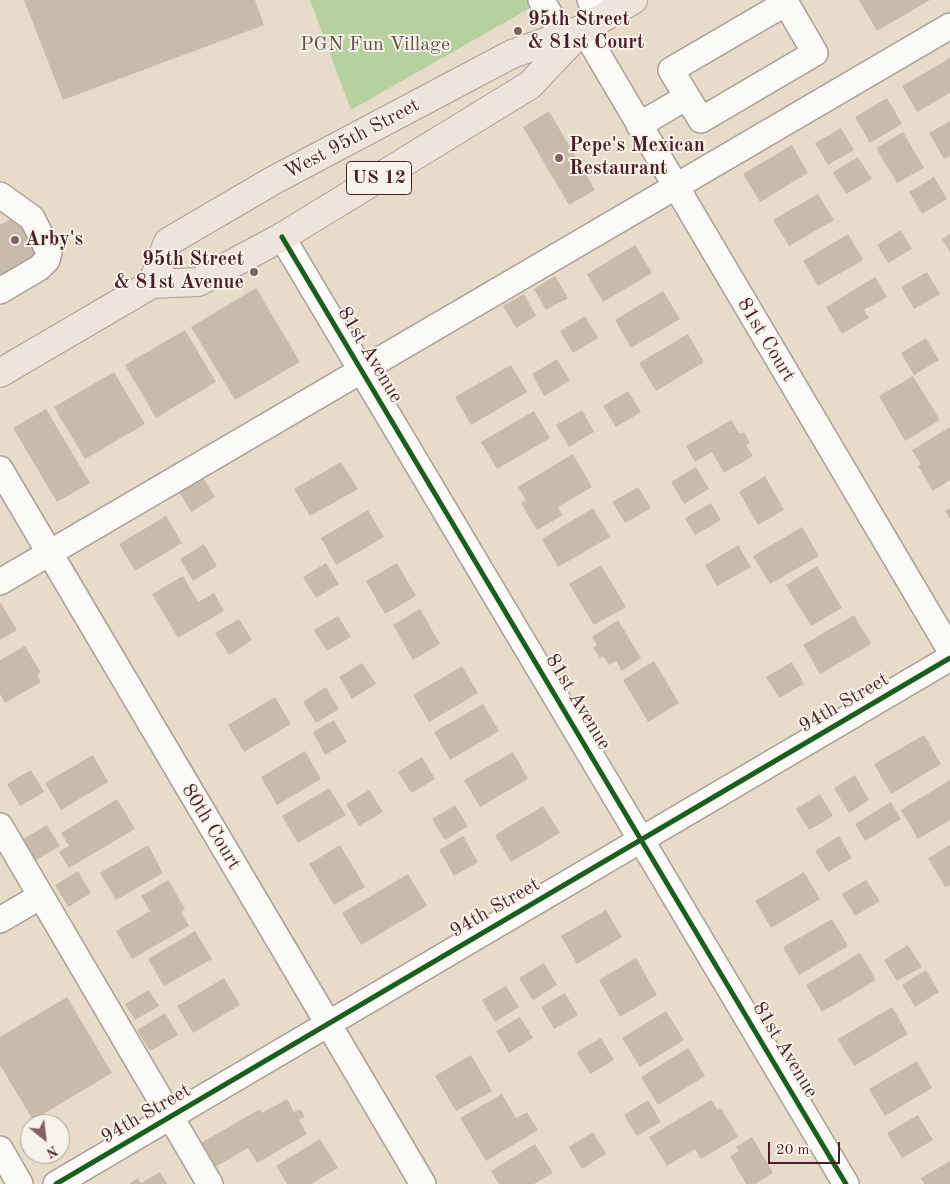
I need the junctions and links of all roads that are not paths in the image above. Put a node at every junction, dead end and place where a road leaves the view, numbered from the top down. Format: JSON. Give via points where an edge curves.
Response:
{"nodes":[{"id":1,"x":541,"y":0,"type":"edge"},
{"id":2,"x":633,"y":0,"type":"edge"},
{"id":3,"x":584,"y":21,"type":"edge"},
{"id":4,"x":950,"y":26,"type":"edge"},
{"id":5,"x":687,"y":97,"type":"junction"},
{"id":6,"x":639,"y":125,"type":"junction"},
{"id":7,"x":675,"y":187,"type":"junction"},
{"id":8,"x":0,"y":195,"type":"edge"},
{"id":9,"x":282,"y":237,"type":"junction"},
{"id":10,"x":152,"y":284,"type":"junction"},
{"id":11,"x":0,"y":291,"type":"edge"},
{"id":12,"x":362,"y":370,"type":"junction"},
{"id":13,"x":0,"y":374,"type":"edge"},
{"id":14,"x":0,"y":469,"type":"edge"},
{"id":15,"x":49,"y":553,"type":"junction"},
{"id":16,"x":0,"y":582,"type":"edge"},
{"id":17,"x":950,"y":650,"type":"edge"},
{"id":18,"x":950,"y":658,"type":"edge"},
{"id":19,"x":0,"y":826,"type":"edge"},
{"id":20,"x":642,"y":839,"type":"junction"},
{"id":21,"x":41,"y":896,"type":"junction"},
{"id":22,"x":0,"y":920,"type":"edge"},
{"id":23,"x":328,"y":1024,"type":"junction"},
{"id":24,"x":170,"y":1117,"type":"junction"},
{"id":25,"x":0,"y":1149,"type":"edge"},
{"id":26,"x":20,"y":1184,"type":"edge"},
{"id":27,"x":56,"y":1184,"type":"edge"},
{"id":28,"x":210,"y":1184,"type":"edge"},
{"id":29,"x":423,"y":1184,"type":"edge"},
{"id":30,"x":846,"y":1184,"type":"edge"}],
"edges":[{"from":1,"to":3,"type":"street","name":"81st Court"},
{"from":2,"to":3,"type":"main road","name":"West 95th Street","number":"US 12"},
{"from":3,"to":6,"type":"street","name":"81st Court"},
{"from":3,"to":9,"type":"main road","name":"West 95th Street","number":"US 12","via":[[530,86]]},
{"from":3,"to":10,"type":"main road","name":"West 95th Street","number":"US 12","via":[[512,54],[274,180],[168,242]]},
{"from":4,"to":7,"type":"street"},
{"from":5,"to":5,"type":"street","via":[[671,70],[786,3],[815,53],[701,120]]},
{"from":5,"to":6,"type":"street"},
{"from":6,"to":7,"type":"street","name":"81st Court"},
{"from":7,"to":12,"type":"street"},
{"from":7,"to":17,"type":"street","name":"81st Court"},
{"from":8,"to":11,"type":"street","via":[[32,218],[49,252],[47,260],[39,268]]},
{"from":9,"to":10,"type":"main road","name":"West 95th Street","number":"US 12","via":[[198,282]]},
{"from":9,"to":12,"type":"street","name":"81st Avenue"},
{"from":10,"to":13,"type":"main road","name":"West 95th Street","number":"US 12"},
{"from":12,"to":15,"type":"street"},
{"from":12,"to":20,"type":"street","name":"81st Avenue"},
{"from":14,"to":15,"type":"street","name":"80th Court"},
{"from":15,"to":16,"type":"street"},
{"from":15,"to":23,"type":"street","name":"80th Court"},
{"from":18,"to":20,"type":"street","name":"94th Street"},
{"from":19,"to":21,"type":"street"},
{"from":20,"to":23,"type":"street","name":"94th Street"},
{"from":20,"to":30,"type":"street","name":"81st Avenue"},
{"from":21,"to":22,"type":"street"},
{"from":21,"to":24,"type":"street"},
{"from":23,"to":24,"type":"street","name":"94th Street"},
{"from":23,"to":29,"type":"street","name":"80th Court"},
{"from":24,"to":27,"type":"street","name":"94th Street"},
{"from":24,"to":28,"type":"street"},
{"from":25,"to":26,"type":"street"}]}
